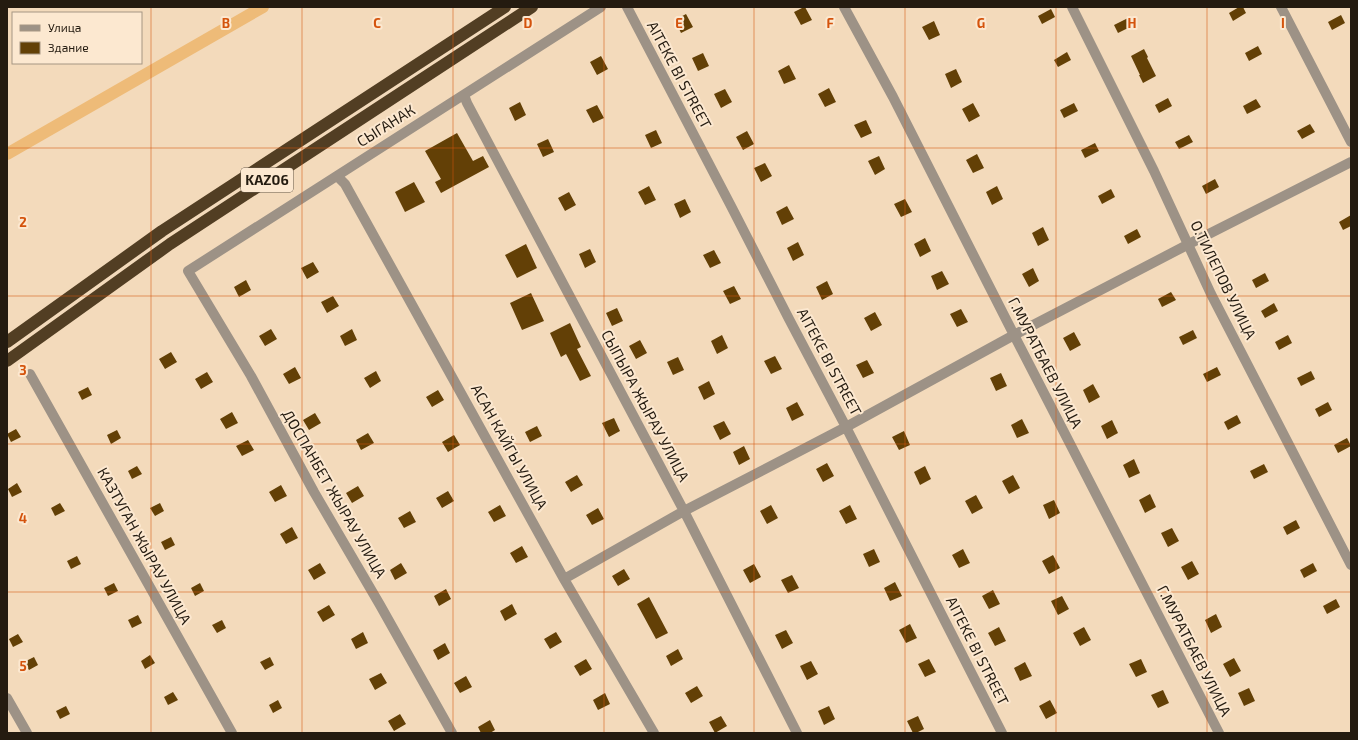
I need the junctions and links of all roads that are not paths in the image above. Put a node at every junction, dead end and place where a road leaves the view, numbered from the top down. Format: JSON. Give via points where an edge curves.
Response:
{"nodes":[{"id":1,"x":504,"y":7,"type":"edge"},
{"id":2,"x":532,"y":7,"type":"edge"},
{"id":3,"x":601,"y":7,"type":"edge"},
{"id":4,"x":627,"y":7,"type":"edge"},
{"id":5,"x":844,"y":7,"type":"edge"},
{"id":6,"x":1072,"y":7,"type":"edge"},
{"id":7,"x":1280,"y":7,"type":"edge"},
{"id":8,"x":464,"y":95,"type":"junction"},
{"id":9,"x":1351,"y":142,"type":"edge"},
{"id":10,"x":1351,"y":162,"type":"edge"},
{"id":11,"x":337,"y":176,"type":"junction"},
{"id":12,"x":1188,"y":244,"type":"junction"},
{"id":13,"x":188,"y":271,"type":"joint"},
{"id":14,"x":1014,"y":335,"type":"junction"},
{"id":15,"x":7,"y":342,"type":"edge"},
{"id":16,"x":7,"y":361,"type":"edge"},
{"id":17,"x":30,"y":374,"type":"dead end"},
{"id":18,"x":846,"y":427,"type":"junction"},
{"id":19,"x":684,"y":511,"type":"junction"},
{"id":20,"x":1351,"y":564,"type":"edge"},
{"id":21,"x":564,"y":579,"type":"junction"},
{"id":22,"x":7,"y":698,"type":"edge"},
{"id":23,"x":27,"y":733,"type":"edge"},
{"id":24,"x":232,"y":733,"type":"edge"},
{"id":25,"x":452,"y":733,"type":"edge"},
{"id":26,"x":654,"y":733,"type":"edge"},
{"id":27,"x":797,"y":733,"type":"edge"},
{"id":28,"x":1002,"y":733,"type":"edge"},
{"id":29,"x":1219,"y":733,"type":"edge"}],
"edges":[{"from":1,"to":15,"type":"highway","number":"KАZ06","via":[[162,232]]},
{"from":2,"to":16,"type":"highway","number":"KАZ06","via":[[170,244]]},
{"from":3,"to":8,"type":"street","name":"СЫГАНАК"},
{"from":4,"to":18,"type":"street","name":"AITEKE BI STREET"},
{"from":5,"to":14,"type":"street","name":"Г.МУРАТБАЕВ УЛИЦА","via":[[893,97]]},
{"from":6,"to":12,"type":"street","name":"О.ТИЛЕПОВ УЛИЦА"},
{"from":7,"to":9,"type":"street"},
{"from":8,"to":11,"type":"street","name":"СЫГАНАК"},
{"from":8,"to":19,"type":"street","name":"СЫПЫРА ЖЫРАУ УЛИЦА"},
{"from":10,"to":12,"type":"street"},
{"from":11,"to":13,"type":"street","name":"СЫГАНАК"},
{"from":11,"to":21,"type":"street","name":"АСАН КАЙГЫ УЛИЦА","via":[[345,184]]},
{"from":12,"to":14,"type":"street"},
{"from":12,"to":20,"type":"street","name":"О.ТИЛЕПОВ УЛИЦА","via":[[1211,294]]},
{"from":13,"to":25,"type":"street","name":"ДОСПАНБЕТ ЖЫРАУ УЛИЦА","via":[[251,376],[314,492]]},
{"from":14,"to":18,"type":"street"},
{"from":14,"to":29,"type":"street","name":"Г.МУРАТБАЕВ УЛИЦА"},
{"from":17,"to":24,"type":"street","name":"КАЗТУГАН ЖЫРАУ УЛИЦА"},
{"from":18,"to":19,"type":"street"},
{"from":18,"to":28,"type":"street","name":"AITEKE BI STREET"},
{"from":19,"to":21,"type":"street"},
{"from":19,"to":27,"type":"street","name":"СЫПЫРА ЖЫРАУ УЛИЦА"},
{"from":21,"to":26,"type":"street","name":"АСАН КАЙГЫ УЛИЦА"},
{"from":22,"to":23,"type":"street"}]}
